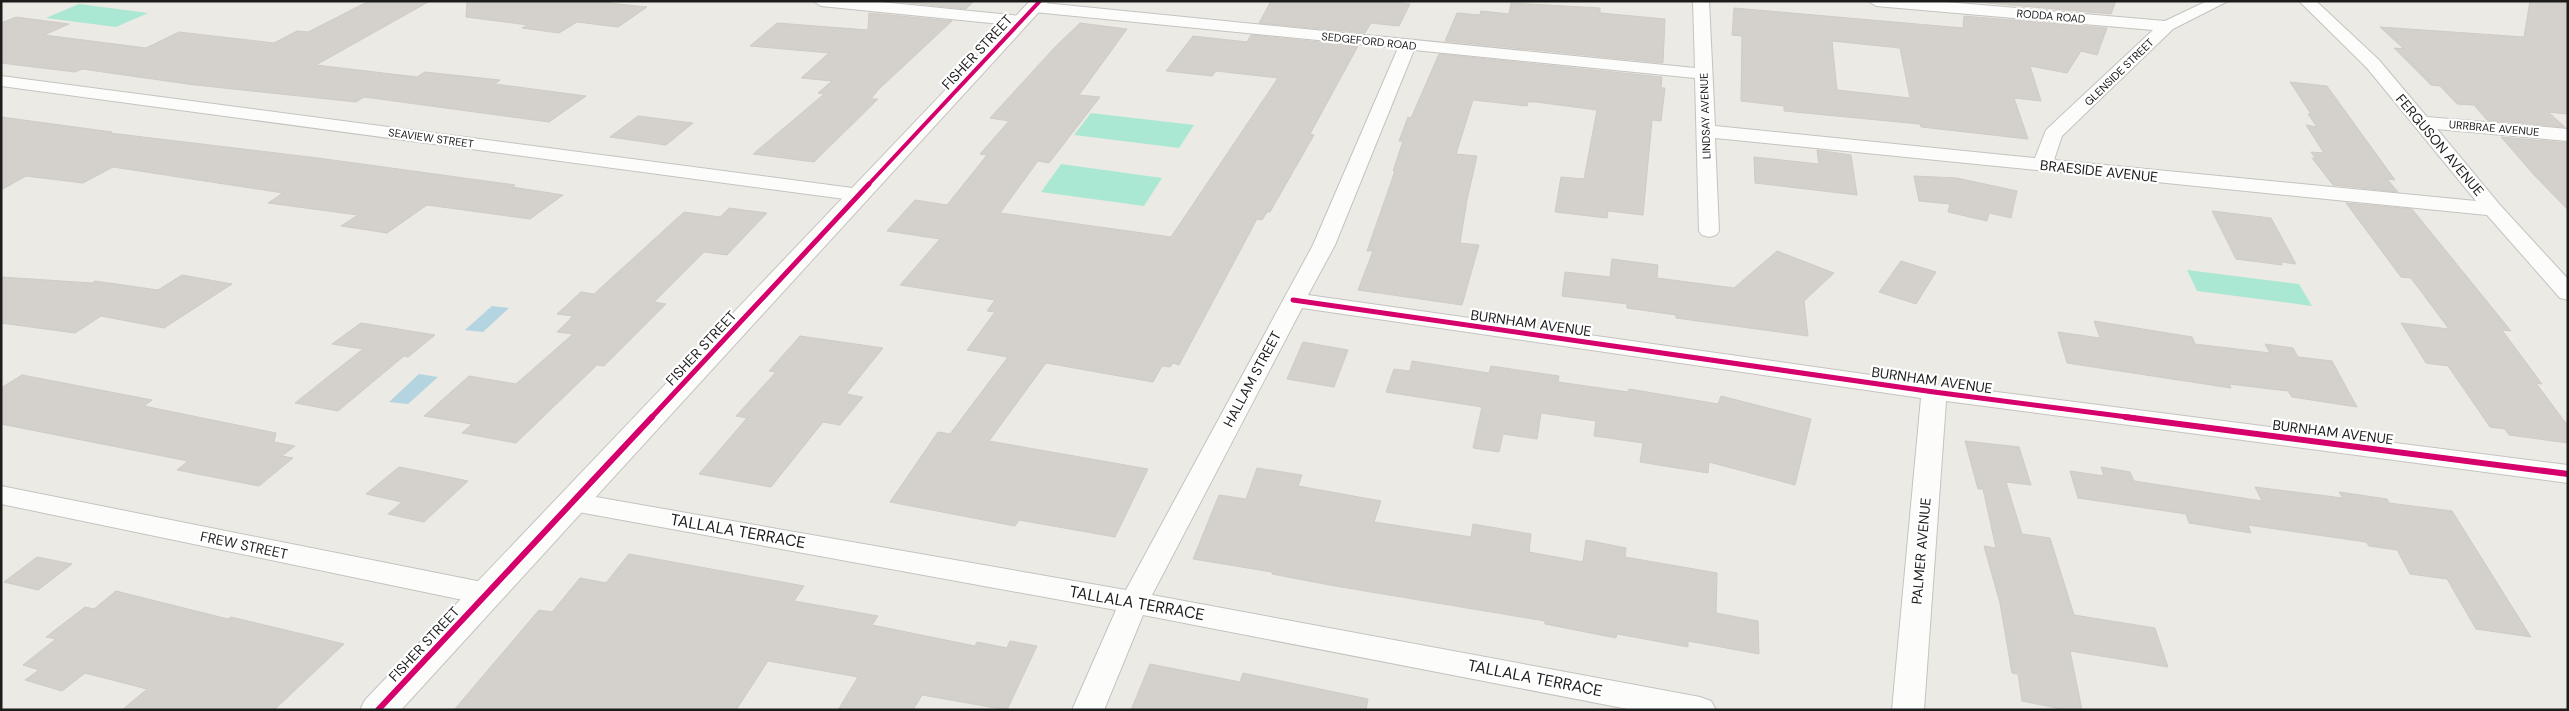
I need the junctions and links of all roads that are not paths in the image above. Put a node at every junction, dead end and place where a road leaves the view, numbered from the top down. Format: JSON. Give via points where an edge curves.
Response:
{"nodes":[{"id":1,"x":821,"y":1,"type":"edge"},
{"id":2,"x":1701,"y":1,"type":"edge"},
{"id":3,"x":1876,"y":1,"type":"edge"},
{"id":4,"x":2220,"y":1,"type":"edge"},
{"id":5,"x":2307,"y":1,"type":"edge"},
{"id":6,"x":1031,"y":10,"type":"edge"},
{"id":7,"x":2167,"y":26,"type":"junction"},
{"id":8,"x":1408,"y":45,"type":"junction"},
{"id":9,"x":1703,"y":74,"type":"junction"},
{"id":10,"x":1,"y":81,"type":"edge"},
{"id":11,"x":2421,"y":122,"type":"junction"},
{"id":12,"x":1706,"y":131,"type":"junction"},
{"id":13,"x":2568,"y":135,"type":"edge"},
{"id":14,"x":2042,"y":166,"type":"junction"},
{"id":15,"x":860,"y":195,"type":"junction"},
{"id":16,"x":2494,"y":209,"type":"junction"},
{"id":17,"x":1709,"y":232,"type":"dead end"},
{"id":18,"x":2568,"y":293,"type":"edge"},
{"id":19,"x":1293,"y":300,"type":"junction"},
{"id":20,"x":1934,"y":392,"type":"junction"},
{"id":21,"x":2568,"y":474,"type":"edge"},
{"id":22,"x":1,"y":495,"type":"edge"},
{"id":23,"x":573,"y":502,"type":"junction"},
{"id":24,"x":487,"y":594,"type":"junction"},
{"id":25,"x":1134,"y":602,"type":"junction"},
{"id":26,"x":378,"y":710,"type":"edge"},
{"id":27,"x":1088,"y":710,"type":"edge"},
{"id":28,"x":1700,"y":710,"type":"edge"},
{"id":29,"x":1908,"y":710,"type":"edge"}],
"edges":[{"from":1,"to":6,"type":"street","name":"SEDGEFORD ROAD"},
{"from":2,"to":9,"type":"street","name":"LINDSAY AVENUE"},
{"from":3,"to":7,"type":"street","name":"RODDA ROAD"},
{"from":4,"to":7,"type":"street","name":"GLENSIDE STREET"},
{"from":5,"to":11,"type":"street","name":"FERGUSON AVENUE","via":[[2373,64]]},
{"from":6,"to":8,"type":"street","name":"SEDGEFORD ROAD"},
{"from":6,"to":15,"type":"street","name":"FISHER STREET"},
{"from":7,"to":14,"type":"street","name":"GLENSIDE STREET","via":[[2053,134]]},
{"from":8,"to":9,"type":"street","name":"SEDGEFORD ROAD"},
{"from":8,"to":19,"type":"street","name":"HALLAM STREET","via":[[1324,246]]},
{"from":9,"to":12,"type":"street","name":"LINDSAY AVENUE"},
{"from":10,"to":15,"type":"street","name":"SEAVIEW STREET"},
{"from":11,"to":13,"type":"street","name":"URRBRAE AVENUE"},
{"from":11,"to":16,"type":"street","name":"FERGUSON AVENUE"},
{"from":12,"to":14,"type":"street","name":"BRAESIDE AVENUE"},
{"from":12,"to":17,"type":"street","name":"LINDSAY AVENUE"},
{"from":14,"to":16,"type":"street","name":"BRAESIDE AVENUE"},
{"from":15,"to":23,"type":"street","name":"FISHER STREET"},
{"from":16,"to":18,"type":"street","name":"FERGUSON AVENUE"},
{"from":19,"to":20,"type":"street","name":"BURNHAM AVENUE"},
{"from":19,"to":25,"type":"street","name":"HALLAM STREET"},
{"from":20,"to":21,"type":"street","name":"BURNHAM AVENUE"},
{"from":20,"to":29,"type":"street","name":"PALMER AVENUE"},
{"from":22,"to":24,"type":"street","name":"FREW STREET"},
{"from":23,"to":24,"type":"street","name":"FISHER STREET"},
{"from":23,"to":25,"type":"street","name":"TALLALA TERRACE"},
{"from":24,"to":26,"type":"street","name":"FISHER STREET"},
{"from":25,"to":27,"type":"street","name":"HALLAM STREET"},
{"from":25,"to":28,"type":"street","name":"TALLALA TERRACE"}]}
